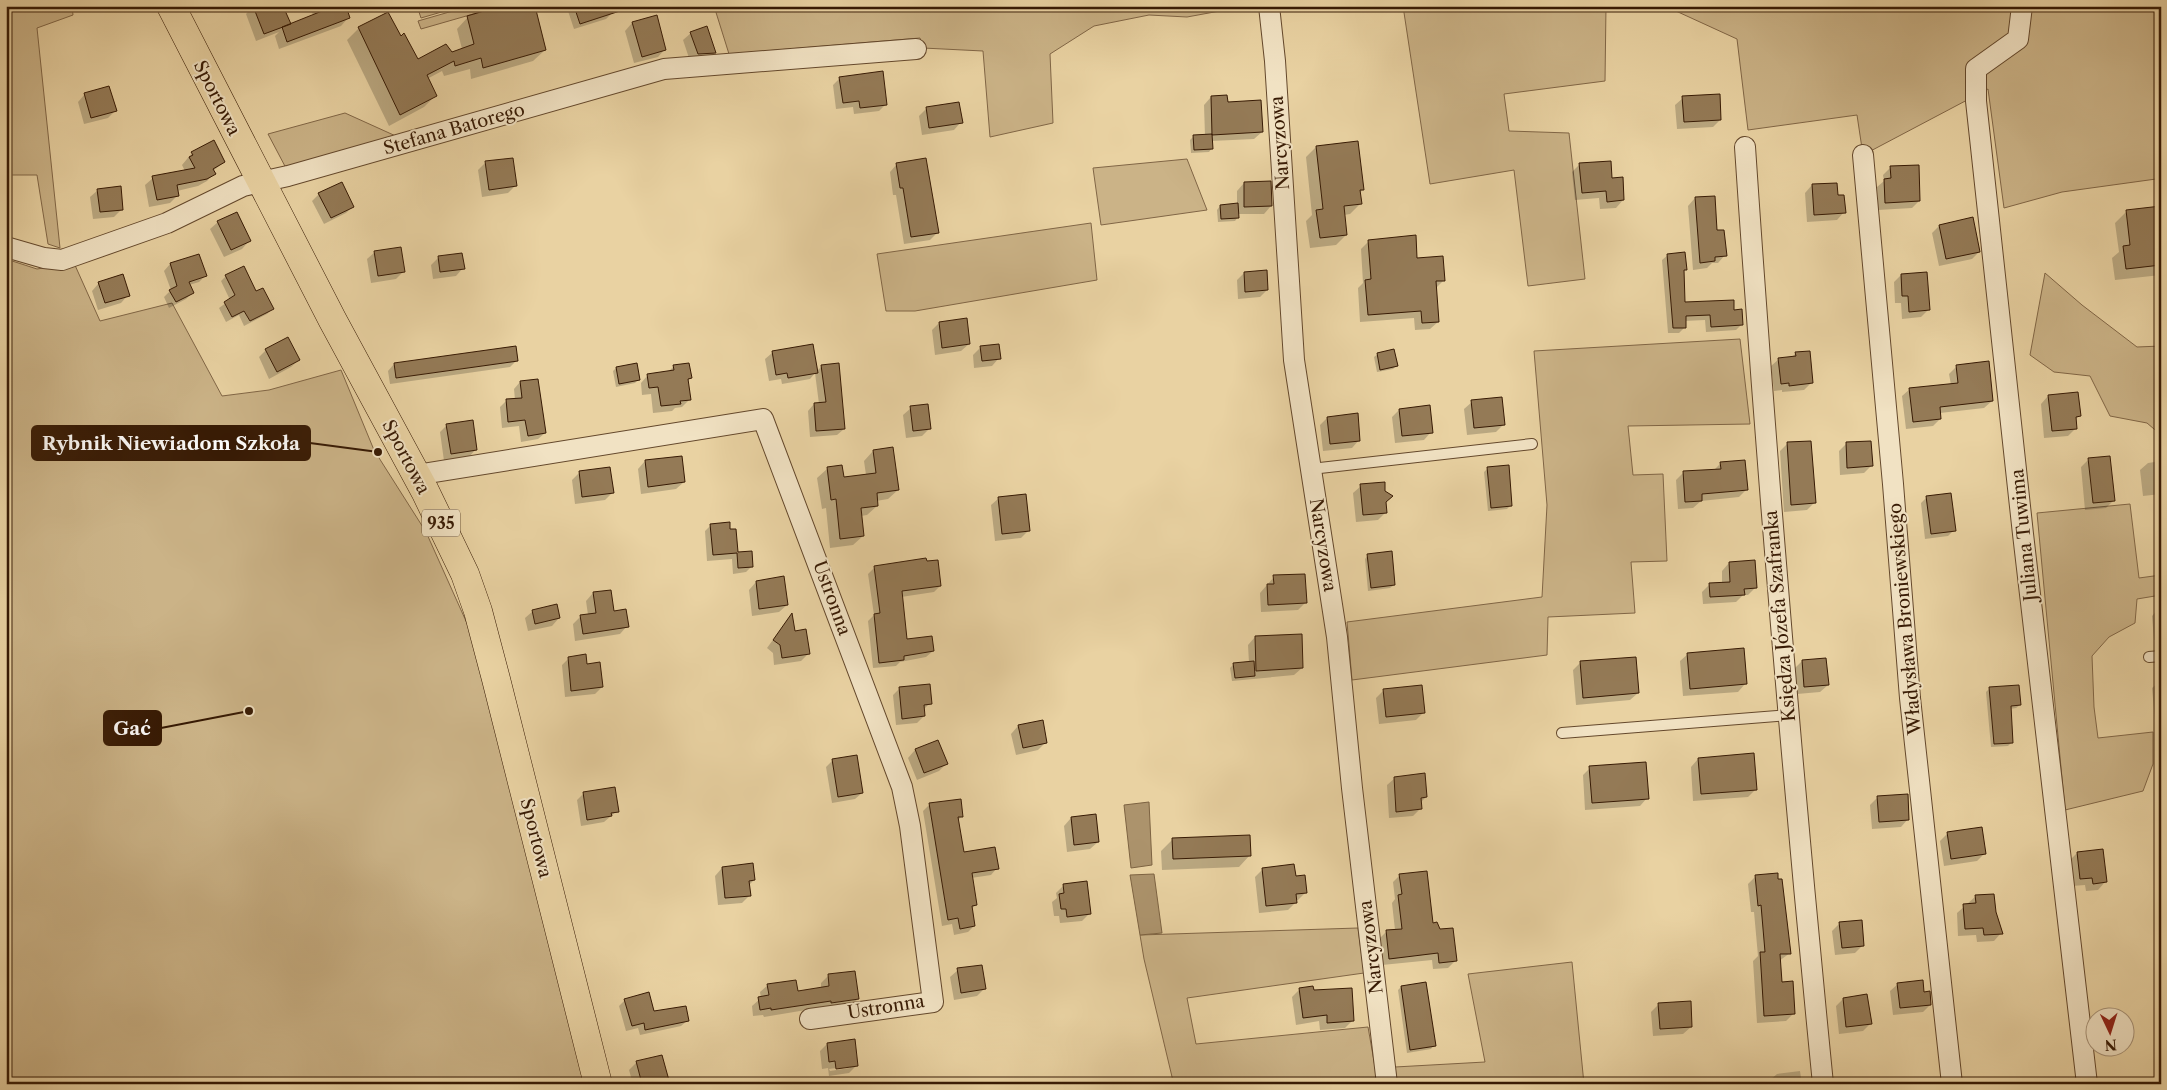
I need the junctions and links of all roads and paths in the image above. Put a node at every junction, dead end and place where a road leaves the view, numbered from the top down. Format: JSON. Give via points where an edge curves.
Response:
{"nodes":[{"id":1,"x":171,"y":6,"type":"edge"},
{"id":2,"x":1269,"y":6,"type":"edge"},
{"id":3,"x":2022,"y":6,"type":"edge"},
{"id":4,"x":916,"y":49,"type":"dead end"},
{"id":5,"x":1744,"y":147,"type":"dead end"},
{"id":6,"x":1863,"y":154,"type":"dead end"},
{"id":7,"x":261,"y":182,"type":"junction"},
{"id":8,"x":6,"y":247,"type":"edge"},
{"id":9,"x":1532,"y":444,"type":"dead end"},
{"id":10,"x":1311,"y":469,"type":"junction"},
{"id":11,"x":416,"y":475,"type":"junction"},
{"id":12,"x":2161,"y":656,"type":"edge"},
{"id":13,"x":2149,"y":657,"type":"dead end"},
{"id":14,"x":1789,"y":715,"type":"junction"},
{"id":15,"x":1562,"y":732,"type":"dead end"},
{"id":16,"x":810,"y":1019,"type":"dead end"},
{"id":17,"x":598,"y":1084,"type":"edge"},
{"id":18,"x":1387,"y":1084,"type":"edge"},
{"id":19,"x":1824,"y":1084,"type":"edge"},
{"id":20,"x":1952,"y":1084,"type":"edge"},
{"id":21,"x":2087,"y":1084,"type":"edge"}],
"edges":[{"from":1,"to":7,"type":"main road","name":"Sportowa","number":"935"},
{"from":2,"to":10,"type":"street","name":"Narcyzowa","via":[[1294,360]]},
{"from":3,"to":21,"type":"street","name":"Juliana Tuwima","via":[[2018,39],[1976,69],[1976,101]]},
{"from":4,"to":7,"type":"street","name":"Stefana Batorego","via":[[664,69]]},
{"from":5,"to":14,"type":"street","name":"Księdza Józefa Szafranka"},
{"from":6,"to":20,"type":"street","name":"Władysława Broniewskiego","via":[[1910,698]]},
{"from":7,"to":8,"type":"street","name":"Stefana Batorego","via":[[243,186],[167,223],[62,260]]},
{"from":7,"to":11,"type":"main road","name":"Sportowa","number":"935"},
{"from":9,"to":10,"type":"lane"},
{"from":10,"to":18,"type":"street","name":"Narcyzowa","via":[[1337,637]]},
{"from":11,"to":16,"type":"street","name":"Ustronna","via":[[763,419],[902,787],[933,1002]]},
{"from":11,"to":17,"type":"main road","name":"Sportowa","number":"935","via":[[455,552],[478,611]]},
{"from":12,"to":13,"type":"lane"},
{"from":14,"to":15,"type":"lane"},
{"from":14,"to":19,"type":"street","name":"Księdza Józefa Szafranka"}]}
